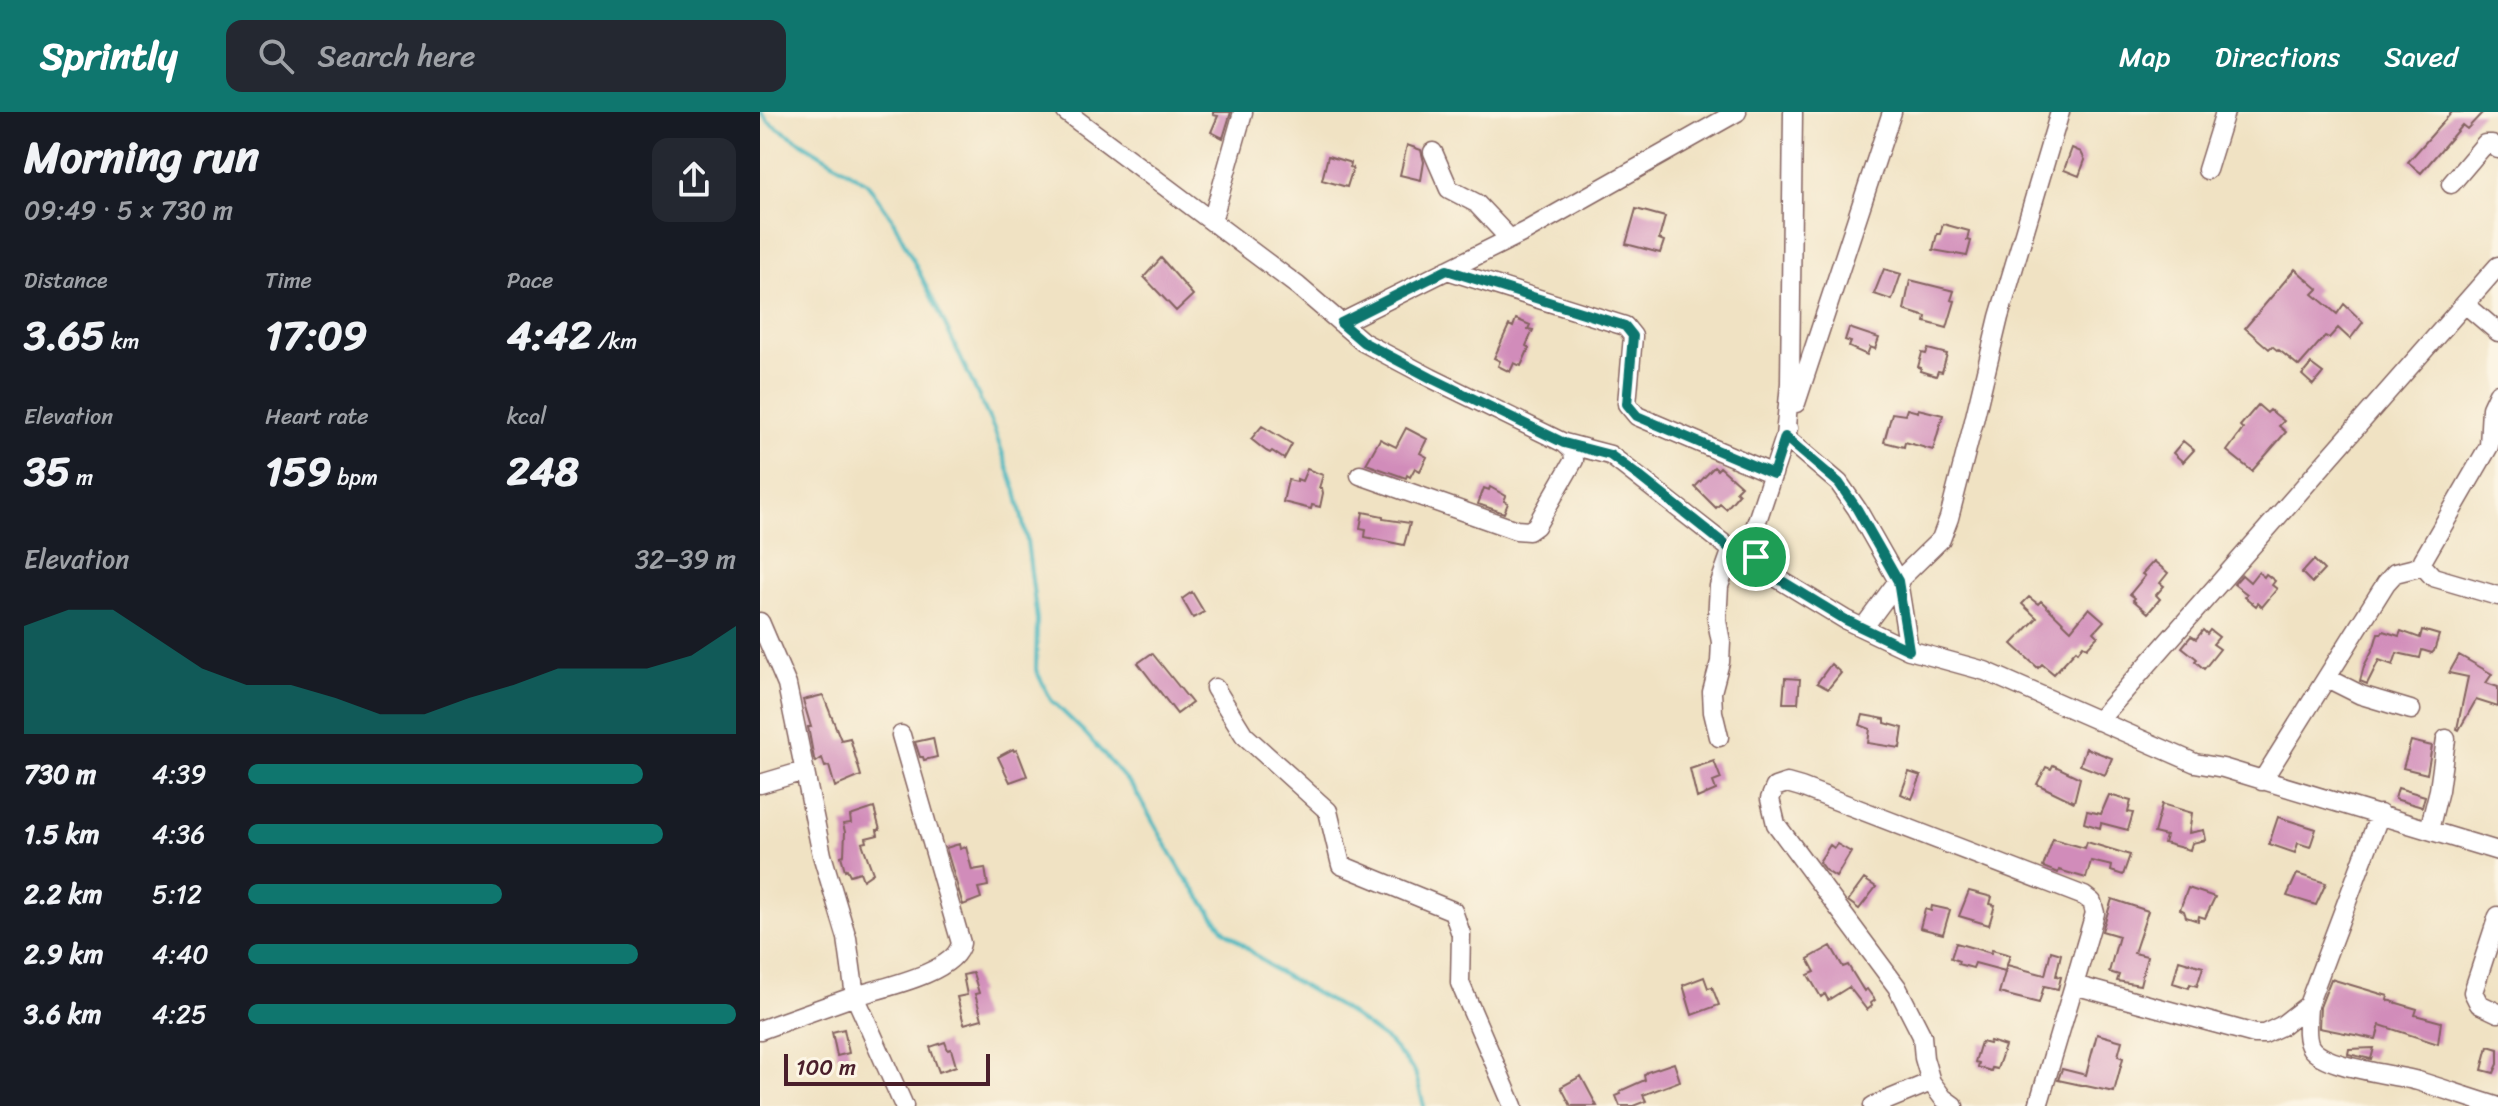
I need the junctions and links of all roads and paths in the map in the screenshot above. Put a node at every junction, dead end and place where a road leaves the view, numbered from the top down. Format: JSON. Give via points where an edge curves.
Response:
{"nodes":[{"id":1,"x":1066,"y":112,"type":"edge"},
{"id":2,"x":1243,"y":112,"type":"edge"},
{"id":3,"x":1737,"y":112,"type":"edge"},
{"id":4,"x":1793,"y":112,"type":"edge"},
{"id":5,"x":1892,"y":112,"type":"edge"},
{"id":6,"x":2060,"y":112,"type":"edge"},
{"id":7,"x":2225,"y":112,"type":"edge"},
{"id":8,"x":2498,"y":149,"type":"edge"},
{"id":9,"x":1433,"y":152,"type":"dead end"},
{"id":10,"x":2207,"y":170,"type":"dead end"},
{"id":11,"x":2451,"y":184,"type":"dead end"},
{"id":12,"x":1212,"y":221,"type":"junction"},
{"id":13,"x":1510,"y":239,"type":"junction"},
{"id":14,"x":2498,"y":266,"type":"edge"},
{"id":15,"x":1447,"y":270,"type":"junction"},
{"id":16,"x":2465,"y":304,"type":"junction"},
{"id":17,"x":1341,"y":323,"type":"junction"},
{"id":18,"x":2498,"y":332,"type":"edge"},
{"id":19,"x":2498,"y":393,"type":"edge"},
{"id":20,"x":1785,"y":437,"type":"junction"},
{"id":21,"x":1564,"y":443,"type":"junction"},
{"id":22,"x":1773,"y":474,"type":"junction"},
{"id":23,"x":1360,"y":475,"type":"dead end"},
{"id":24,"x":1732,"y":549,"type":"junction"},
{"id":25,"x":1756,"y":557,"type":"junction"},
{"id":26,"x":2423,"y":566,"type":"junction"},
{"id":27,"x":1898,"y":581,"type":"junction"},
{"id":28,"x":2498,"y":596,"type":"edge"},
{"id":29,"x":760,"y":622,"type":"edge"},
{"id":30,"x":1863,"y":628,"type":"junction"},
{"id":31,"x":1909,"y":650,"type":"junction"},
{"id":32,"x":2327,"y":678,"type":"junction"},
{"id":33,"x":1215,"y":688,"type":"dead end"},
{"id":34,"x":2411,"y":710,"type":"dead end"},
{"id":35,"x":2098,"y":721,"type":"junction"},
{"id":36,"x":901,"y":735,"type":"dead end"},
{"id":37,"x":1719,"y":737,"type":"dead end"},
{"id":38,"x":2446,"y":739,"type":"dead end"},
{"id":39,"x":804,"y":771,"type":"junction"},
{"id":40,"x":2262,"y":781,"type":"junction"},
{"id":41,"x":760,"y":784,"type":"edge"},
{"id":42,"x":2380,"y":814,"type":"junction"},
{"id":43,"x":2429,"y":830,"type":"junction"},
{"id":44,"x":2498,"y":851,"type":"edge"},
{"id":45,"x":2498,"y":916,"type":"edge"},
{"id":46,"x":2074,"y":985,"type":"junction"},
{"id":47,"x":855,"y":996,"type":"junction"},
{"id":48,"x":2308,"y":1005,"type":"junction"},
{"id":49,"x":2498,"y":1013,"type":"edge"},
{"id":50,"x":760,"y":1030,"type":"edge"},
{"id":51,"x":1931,"y":1082,"type":"junction"},
{"id":52,"x":904,"y":1106,"type":"edge"},
{"id":53,"x":1513,"y":1106,"type":"edge"},
{"id":54,"x":1873,"y":1106,"type":"edge"},
{"id":55,"x":1954,"y":1106,"type":"edge"},
{"id":56,"x":2038,"y":1106,"type":"edge"},
{"id":57,"x":2496,"y":1106,"type":"edge"}],
"edges":[{"from":1,"to":12,"type":"street"},
{"from":2,"to":12,"type":"street"},
{"from":3,"to":13,"type":"street"},
{"from":4,"to":20,"type":"street"},
{"from":5,"to":20,"type":"street"},
{"from":6,"to":27,"type":"street","via":[[1999,317],[1949,518],[1941,539]]},
{"from":7,"to":10,"type":"street"},
{"from":8,"to":11,"type":"street","via":[[2485,144]]},
{"from":9,"to":13,"type":"street","via":[[1449,189],[1476,203]]},
{"from":12,"to":17,"type":"street"},
{"from":13,"to":15,"type":"street"},
{"from":14,"to":16,"type":"street"},
{"from":15,"to":17,"type":"street"},
{"from":15,"to":22,"type":"street","via":[[1625,326],[1633,336],[1627,404],[1637,416]]},
{"from":16,"to":18,"type":"street"},
{"from":16,"to":35,"type":"street"},
{"from":17,"to":21,"type":"street","via":[[1363,342]]},
{"from":19,"to":26,"type":"street","via":[[2491,408],[2489,446]]},
{"from":20,"to":22,"type":"street"},
{"from":20,"to":27,"type":"street","via":[[1839,483]]},
{"from":21,"to":23,"type":"street","via":[[1574,460],[1529,531]]},
{"from":21,"to":24,"type":"street","via":[[1610,455]]},
{"from":22,"to":25,"type":"street","via":[[1756,524]]},
{"from":24,"to":25,"type":"street"},
{"from":24,"to":37,"type":"street","via":[[1719,586],[1720,662],[1712,692]]},
{"from":25,"to":30,"type":"street","via":[[1777,578]]},
{"from":26,"to":28,"type":"street","via":[[2433,577]]},
{"from":26,"to":32,"type":"street","via":[[2395,573],[2386,583]]},
{"from":27,"to":30,"type":"street"},
{"from":27,"to":31,"type":"street"},
{"from":29,"to":39,"type":"street","via":[[787,685]]},
{"from":30,"to":31,"type":"street"},
{"from":31,"to":35,"type":"street","via":[[1985,671]]},
{"from":32,"to":34,"type":"street"},
{"from":32,"to":40,"type":"street"},
{"from":33,"to":53,"type":"street","via":[[1244,735],[1328,811],[1341,865],[1453,911],[1461,934],[1460,983]]},
{"from":35,"to":40,"type":"street","via":[[2195,763]]},
{"from":36,"to":47,"type":"street","via":[[959,950],[949,963]]},
{"from":38,"to":43,"type":"street"},
{"from":39,"to":41,"type":"street"},
{"from":39,"to":47,"type":"street","via":[[847,938]]},
{"from":40,"to":42,"type":"street"},
{"from":42,"to":43,"type":"street"},
{"from":42,"to":48,"type":"street"},
{"from":43,"to":44,"type":"street"},
{"from":45,"to":49,"type":"street","via":[[2473,992],[2479,1004]]},
{"from":46,"to":48,"type":"street","via":[[2255,1034],[2281,1026]]},
{"from":46,"to":51,"type":"street","via":[[2095,913],[2084,896],[1801,787],[1775,787],[1770,799],[1776,824],[1897,987],[1922,1036]]},
{"from":46,"to":56,"type":"street"},
{"from":47,"to":50,"type":"street"},
{"from":47,"to":52,"type":"street"},
{"from":48,"to":57,"type":"street","via":[[2308,1043],[2313,1052]]},
{"from":51,"to":54,"type":"street"},
{"from":51,"to":55,"type":"street"}]}
